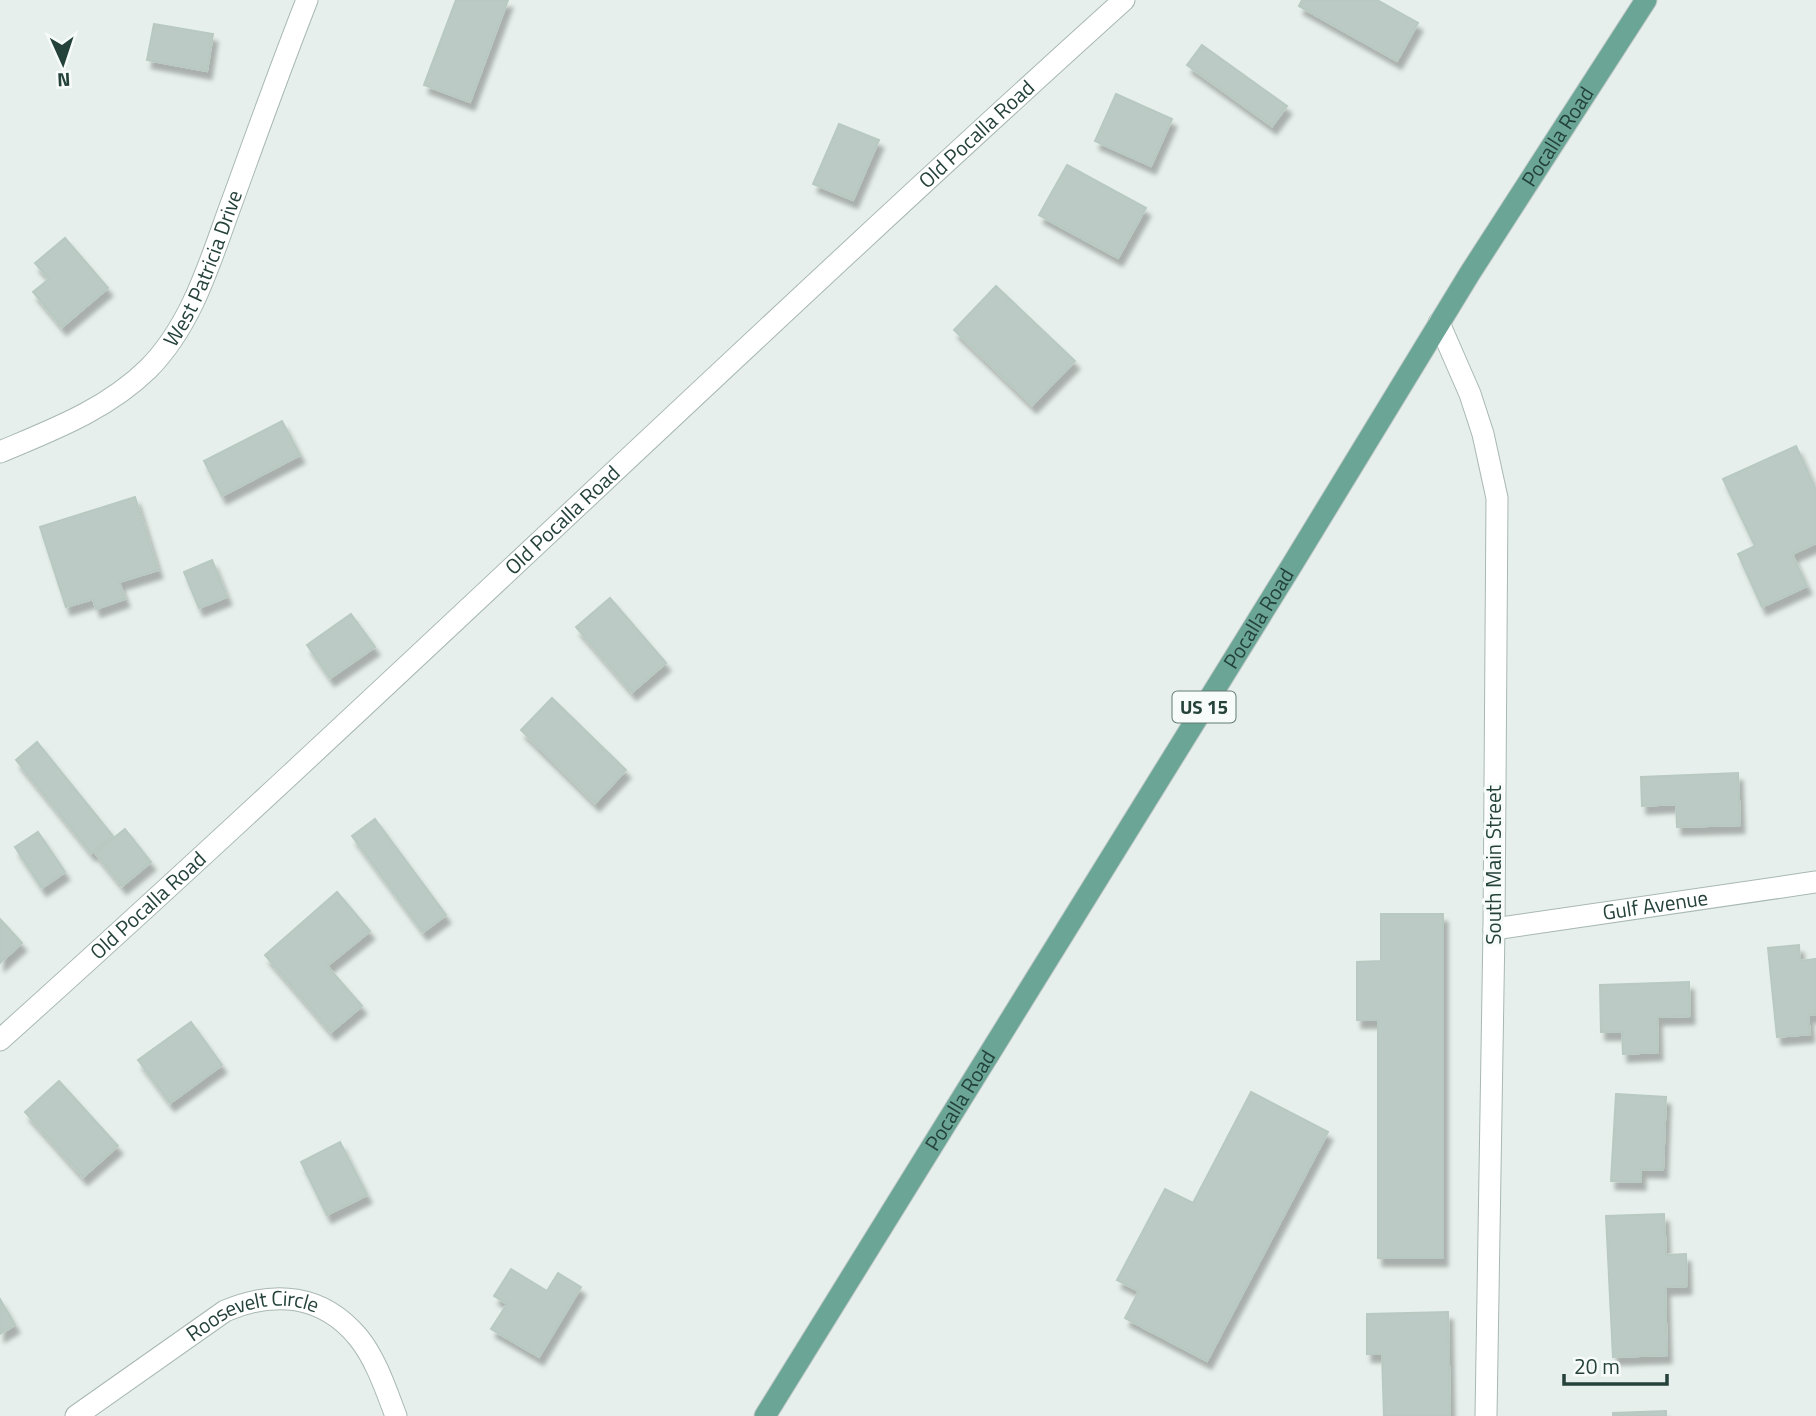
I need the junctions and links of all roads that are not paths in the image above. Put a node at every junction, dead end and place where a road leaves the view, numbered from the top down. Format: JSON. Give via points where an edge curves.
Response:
{"nodes":[{"id":1,"x":307,"y":0,"type":"edge"},
{"id":2,"x":1124,"y":0,"type":"edge"},
{"id":3,"x":1646,"y":0,"type":"edge"},
{"id":4,"x":1439,"y":323,"type":"junction"},
{"id":5,"x":0,"y":452,"type":"edge"},
{"id":6,"x":1816,"y":882,"type":"edge"},
{"id":7,"x":1494,"y":929,"type":"junction"},
{"id":8,"x":0,"y":1040,"type":"edge"},
{"id":9,"x":76,"y":1416,"type":"edge"},
{"id":10,"x":396,"y":1416,"type":"edge"},
{"id":11,"x":765,"y":1416,"type":"edge"},
{"id":12,"x":1486,"y":1416,"type":"edge"}],
"edges":[{"from":1,"to":5,"type":"street","name":"West Patricia Drive","via":[[205,274],[173,340],[147,370],[101,405]]},
{"from":2,"to":8,"type":"street","name":"Old Pocalla Road","via":[[186,873]]},
{"from":3,"to":4,"type":"main road","name":"Pocalla Road","number":"US 15"},
{"from":4,"to":7,"type":"street","name":"South Main Street","via":[[1470,394],[1497,498]]},
{"from":4,"to":11,"type":"main road","name":"Pocalla Road","number":"US 15"},
{"from":6,"to":7,"type":"street","name":"Gulf Avenue"},
{"from":7,"to":12,"type":"street","name":"South Main Street"},
{"from":9,"to":10,"type":"street","name":"Roosevelt Circle","via":[[225,1311],[267,1298],[314,1303],[340,1319],[360,1339]]}]}
